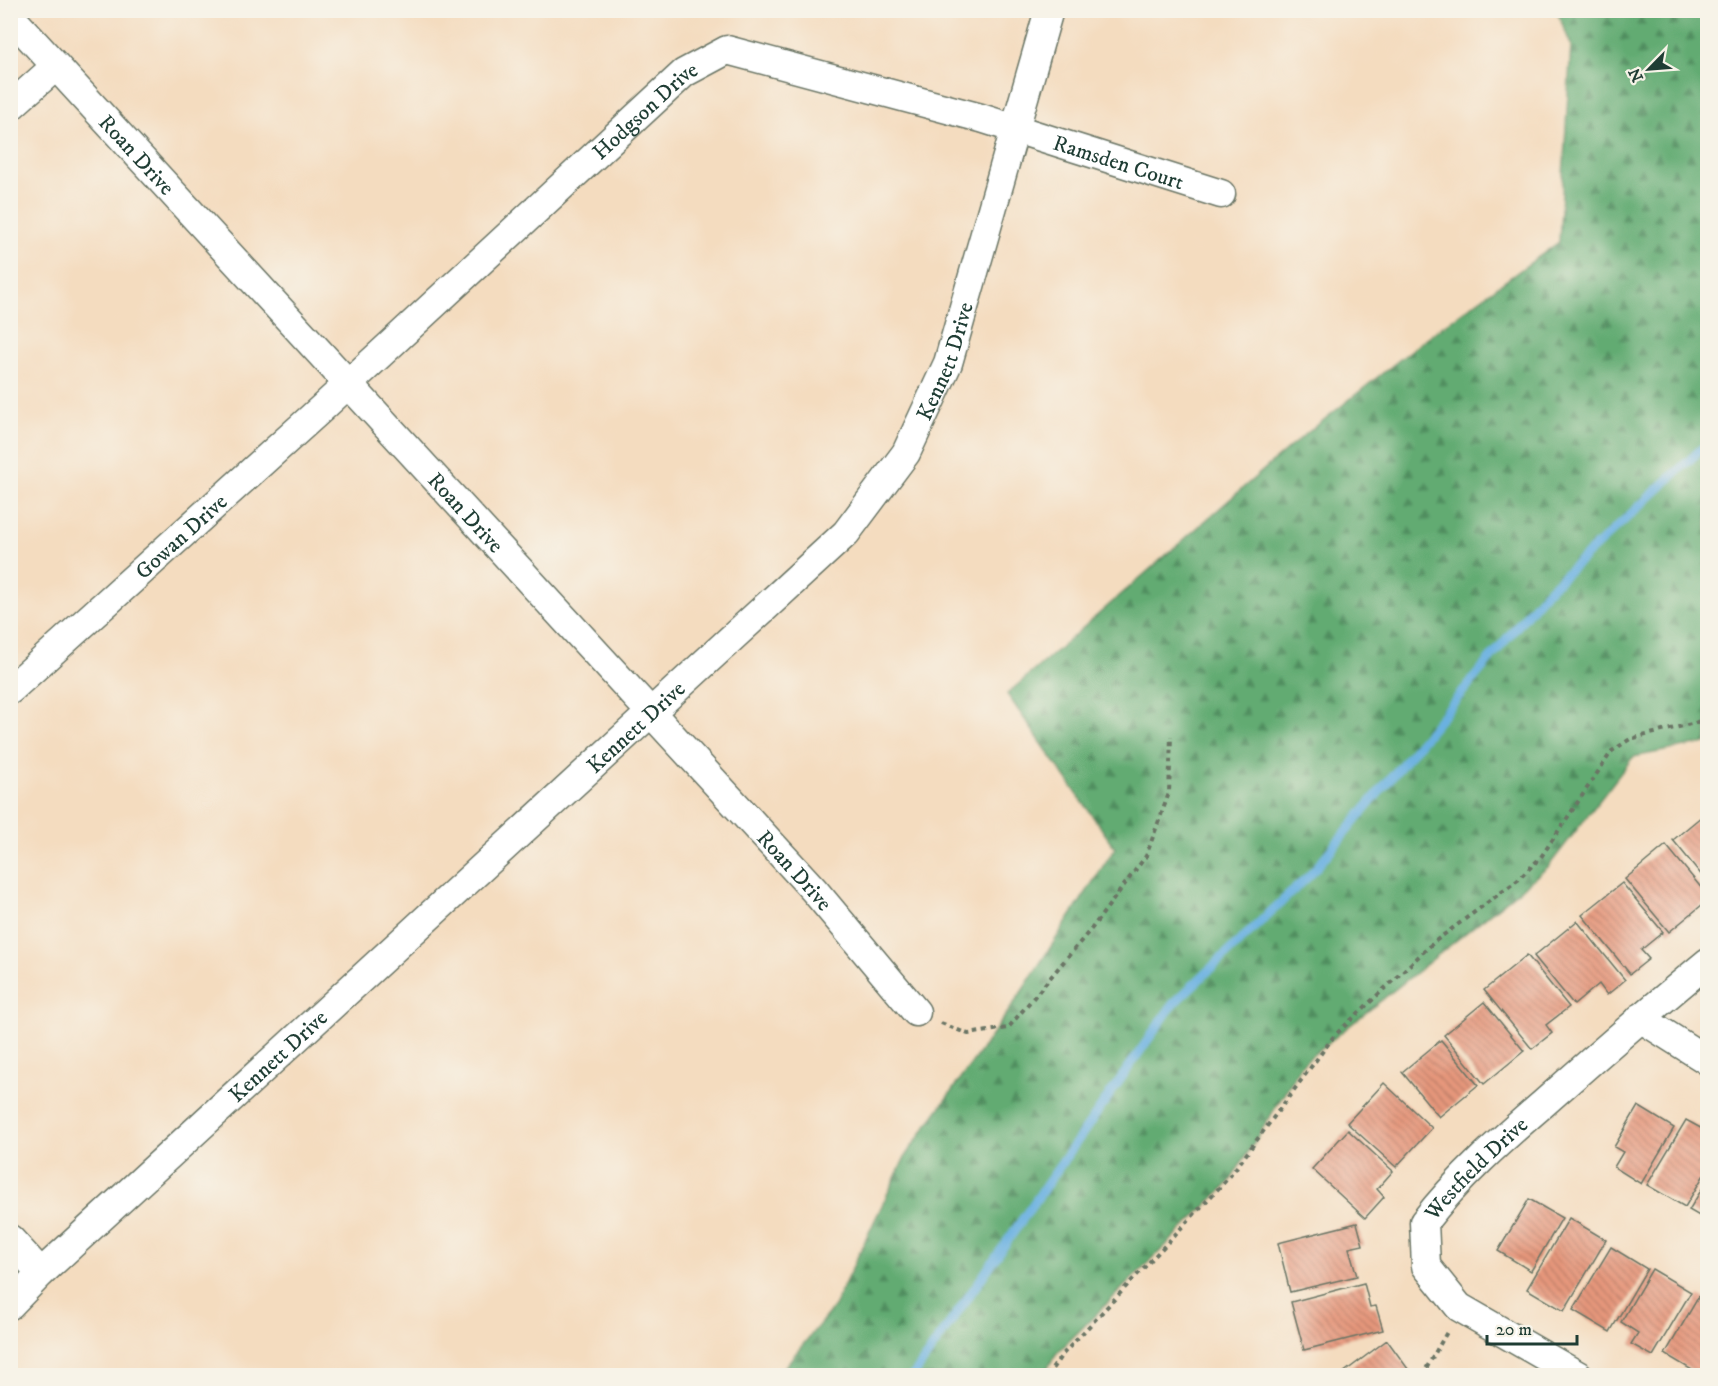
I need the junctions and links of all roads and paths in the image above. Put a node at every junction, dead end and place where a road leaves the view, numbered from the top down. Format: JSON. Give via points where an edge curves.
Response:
{"nodes":[{"id":1,"x":1050,"y":10,"type":"edge"},
{"id":2,"x":10,"y":16,"type":"edge"},
{"id":3,"x":56,"y":66,"type":"junction"},
{"id":4,"x":10,"y":107,"type":"edge"},
{"id":5,"x":1016,"y":130,"type":"junction"},
{"id":6,"x":1221,"y":194,"type":"dead end"},
{"id":7,"x":349,"y":383,"type":"junction"},
{"id":8,"x":10,"y":690,"type":"edge"},
{"id":9,"x":652,"y":712,"type":"junction"},
{"id":10,"x":1707,"y":717,"type":"edge"},
{"id":11,"x":1171,"y":736,"type":"dead end"},
{"id":12,"x":1707,"y":962,"type":"edge"},
{"id":13,"x":916,"y":1012,"type":"joint"},
{"id":14,"x":1640,"y":1018,"type":"junction"},
{"id":15,"x":1707,"y":1061,"type":"edge"},
{"id":16,"x":10,"y":1239,"type":"edge"},
{"id":17,"x":41,"y":1273,"type":"junction"},
{"id":18,"x":10,"y":1305,"type":"edge"},
{"id":19,"x":1459,"y":1307,"type":"junction"},
{"id":20,"x":1047,"y":1376,"type":"edge"},
{"id":21,"x":1422,"y":1376,"type":"edge"},
{"id":22,"x":1579,"y":1376,"type":"edge"}],
"edges":[{"from":1,"to":5,"type":"street","name":"Kennett Drive"},
{"from":2,"to":3,"type":"street","name":"Roan Drive"},
{"from":3,"to":4,"type":"street"},
{"from":3,"to":7,"type":"street","name":"Roan Drive"},
{"from":5,"to":6,"type":"street","name":"Ramsden Court"},
{"from":5,"to":7,"type":"street","name":"Hodgson Drive","via":[[727,50],[684,73]]},
{"from":5,"to":9,"type":"street","name":"Kennett Drive","via":[[948,363],[906,453],[846,533]]},
{"from":7,"to":8,"type":"street","name":"Gowan Drive"},
{"from":7,"to":9,"type":"street","name":"Roan Drive"},
{"from":9,"to":13,"type":"street","name":"Roan Drive","via":[[814,890]]},
{"from":9,"to":17,"type":"street","name":"Kennett Drive"},
{"from":10,"to":20,"type":"path","via":[[1630,739],[1612,751],[1541,857],[1518,880],[1434,942],[1334,1036],[1230,1176],[1062,1355]]},
{"from":11,"to":13,"type":"path","via":[[1169,793],[1146,856],[1008,1028],[968,1034]]},
{"from":12,"to":14,"type":"street","name":"Westfield Drive"},
{"from":14,"to":15,"type":"street"},
{"from":14,"to":19,"type":"street","name":"Westfield Drive","via":[[1479,1160],[1424,1222],[1426,1266]]},
{"from":16,"to":17,"type":"street"},
{"from":17,"to":18,"type":"street","name":"Kennett Drive"},
{"from":19,"to":21,"type":"path"},
{"from":19,"to":22,"type":"street","name":"Westfield Drive"}]}
